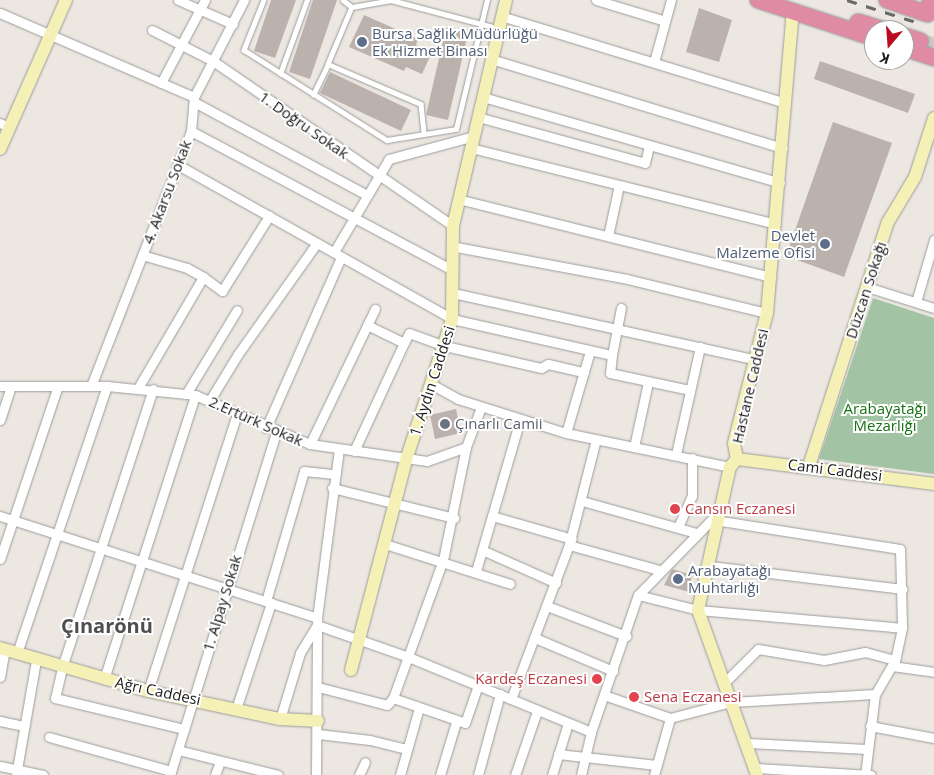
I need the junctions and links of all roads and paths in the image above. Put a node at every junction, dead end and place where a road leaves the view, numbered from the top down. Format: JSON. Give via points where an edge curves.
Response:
{"nodes":[{"id":1,"x":66,"y":0,"type":"edge"},
{"id":2,"x":178,"y":0,"type":"edge"},
{"id":3,"x":205,"y":0,"type":"edge"},
{"id":4,"x":244,"y":0,"type":"edge"},
{"id":5,"x":264,"y":0,"type":"edge"},
{"id":6,"x":308,"y":0,"type":"edge"},
{"id":7,"x":343,"y":0,"type":"edge"},
{"id":8,"x":390,"y":0,"type":"edge"},
{"id":9,"x":486,"y":0,"type":"edge"},
{"id":10,"x":506,"y":0,"type":"edge"},
{"id":11,"x":596,"y":0,"type":"edge"},
{"id":12,"x":671,"y":0,"type":"edge"},
{"id":13,"x":758,"y":0,"type":"edge"},
{"id":14,"x":887,"y":0,"type":"edge"},
{"id":15,"x":930,"y":4,"type":"edge"},
{"id":16,"x":791,"y":6,"type":"edge"},
{"id":17,"x":352,"y":7,"type":"junction"},
{"id":18,"x":200,"y":10,"type":"junction"},
{"id":19,"x":0,"y":13,"type":"edge"},
{"id":20,"x":665,"y":21,"type":"junction"},
{"id":21,"x":500,"y":22,"type":"junction"},
{"id":22,"x":479,"y":23,"type":"junction"},
{"id":23,"x":233,"y":24,"type":"junction"},
{"id":24,"x":864,"y":25,"type":"edge"},
{"id":25,"x":152,"y":30,"type":"dead end"},
{"id":26,"x":52,"y":34,"type":"junction"},
{"id":27,"x":864,"y":34,"type":"edge"},
{"id":28,"x":914,"y":39,"type":"edge"},
{"id":29,"x":920,"y":41,"type":"tunnel mouth"},
{"id":30,"x":181,"y":44,"type":"junction"},
{"id":31,"x":914,"y":51,"type":"edge"},
{"id":32,"x":934,"y":58,"type":"edge"},
{"id":33,"x":491,"y":59,"type":"junction"},
{"id":34,"x":213,"y":61,"type":"junction"},
{"id":35,"x":654,"y":62,"type":"junction"},
{"id":36,"x":328,"y":64,"type":"junction"},
{"id":37,"x":280,"y":74,"type":"junction"},
{"id":38,"x":161,"y":83,"type":"junction"},
{"id":39,"x":313,"y":95,"type":"junction"},
{"id":40,"x":483,"y":97,"type":"junction"},
{"id":41,"x":195,"y":100,"type":"junction"},
{"id":42,"x":786,"y":103,"type":"junction"},
{"id":43,"x":478,"y":117,"type":"junction"},
{"id":44,"x":934,"y":118,"type":"edge"},
{"id":45,"x":5,"y":125,"type":"edge"},
{"id":46,"x":191,"y":131,"type":"junction"},
{"id":47,"x":424,"y":132,"type":"junction"},
{"id":48,"x":472,"y":142,"type":"junction"},
{"id":49,"x":649,"y":145,"type":"junction"},
{"id":50,"x":783,"y":148,"type":"junction"},
{"id":51,"x":0,"y":149,"type":"edge"},
{"id":52,"x":178,"y":165,"type":"junction"},
{"id":53,"x":376,"y":177,"type":"junction"},
{"id":54,"x":780,"y":183,"type":"junction"},
{"id":55,"x":619,"y":185,"type":"junction"},
{"id":56,"x":364,"y":194,"type":"junction"},
{"id":57,"x":458,"y":199,"type":"junction"},
{"id":58,"x":269,"y":216,"type":"junction"},
{"id":59,"x":353,"y":216,"type":"junction"},
{"id":60,"x":776,"y":224,"type":"junction"},
{"id":61,"x":453,"y":226,"type":"junction"},
{"id":62,"x":608,"y":236,"type":"junction"},
{"id":63,"x":934,"y":240,"type":"edge"},
{"id":64,"x":317,"y":243,"type":"junction"},
{"id":65,"x":451,"y":246,"type":"junction"},
{"id":66,"x":142,"y":255,"type":"junction"},
{"id":67,"x":338,"y":255,"type":"junction"},
{"id":68,"x":452,"y":270,"type":"junction"},
{"id":69,"x":771,"y":276,"type":"junction"},
{"id":70,"x":203,"y":277,"type":"junction"},
{"id":71,"x":867,"y":287,"type":"junction"},
{"id":72,"x":453,"y":293,"type":"junction"},
{"id":73,"x":916,"y":302,"type":"junction"},
{"id":74,"x":622,"y":308,"type":"dead end"},
{"id":75,"x":934,"y":308,"type":"edge"},
{"id":76,"x":374,"y":309,"type":"dead end"},
{"id":77,"x":238,"y":310,"type":"dead end"},
{"id":78,"x":767,"y":313,"type":"junction"},
{"id":79,"x":452,"y":319,"type":"junction"},
{"id":80,"x":367,"y":325,"type":"junction"},
{"id":81,"x":617,"y":330,"type":"junction"},
{"id":82,"x":404,"y":343,"type":"junction"},
{"id":83,"x":445,"y":346,"type":"junction"},
{"id":84,"x":700,"y":347,"type":"junction"},
{"id":85,"x":590,"y":351,"type":"junction"},
{"id":86,"x":612,"y":355,"type":"junction"},
{"id":87,"x":757,"y":360,"type":"junction"},
{"id":88,"x":584,"y":372,"type":"junction"},
{"id":89,"x":648,"y":382,"type":"junction"},
{"id":90,"x":431,"y":384,"type":"junction"},
{"id":91,"x":0,"y":386,"type":"edge"},
{"id":92,"x":58,"y":386,"type":"junction"},
{"id":93,"x":91,"y":386,"type":"junction"},
{"id":94,"x":107,"y":386,"type":"junction"},
{"id":95,"x":11,"y":387,"type":"junction"},
{"id":96,"x":138,"y":388,"type":"junction"},
{"id":97,"x":153,"y":389,"type":"junction"},
{"id":98,"x":690,"y":390,"type":"junction"},
{"id":99,"x":191,"y":394,"type":"junction"},
{"id":100,"x":210,"y":400,"type":"junction"},
{"id":101,"x":481,"y":407,"type":"junction"},
{"id":102,"x":237,"y":414,"type":"junction"},
{"id":103,"x":0,"y":420,"type":"edge"},
{"id":104,"x":520,"y":420,"type":"junction"},
{"id":105,"x":266,"y":428,"type":"junction"},
{"id":106,"x":276,"y":432,"type":"junction"},
{"id":107,"x":566,"y":432,"type":"junction"},
{"id":108,"x":596,"y":440,"type":"junction"},
{"id":109,"x":310,"y":444,"type":"junction"},
{"id":110,"x":466,"y":447,"type":"junction"},
{"id":111,"x":634,"y":447,"type":"junction"},
{"id":112,"x":338,"y":448,"type":"junction"},
{"id":113,"x":354,"y":451,"type":"junction"},
{"id":114,"x":676,"y":454,"type":"junction"},
{"id":115,"x":692,"y":458,"type":"junction"},
{"id":116,"x":406,"y":460,"type":"junction"},
{"id":117,"x":733,"y":463,"type":"junction"},
{"id":118,"x":809,"y":466,"type":"junction"},
{"id":119,"x":334,"y":474,"type":"junction"},
{"id":120,"x":934,"y":484,"type":"edge"},
{"id":121,"x":332,"y":488,"type":"junction"},
{"id":122,"x":582,"y":501,"type":"junction"},
{"id":123,"x":397,"y":502,"type":"junction"},
{"id":124,"x":722,"y":515,"type":"junction"},
{"id":125,"x":0,"y":516,"type":"edge"},
{"id":126,"x":492,"y":516,"type":"junction"},
{"id":127,"x":454,"y":518,"type":"junction"},
{"id":128,"x":13,"y":520,"type":"junction"},
{"id":129,"x":678,"y":527,"type":"junction"},
{"id":130,"x":696,"y":533,"type":"junction"},
{"id":131,"x":57,"y":535,"type":"junction"},
{"id":132,"x":570,"y":542,"type":"junction"},
{"id":133,"x":385,"y":544,"type":"junction"},
{"id":134,"x":100,"y":548,"type":"junction"},
{"id":135,"x":482,"y":550,"type":"junction"},
{"id":136,"x":0,"y":559,"type":"edge"},
{"id":137,"x":443,"y":560,"type":"junction"},
{"id":138,"x":142,"y":562,"type":"junction"},
{"id":139,"x":710,"y":566,"type":"junction"},
{"id":140,"x":659,"y":570,"type":"junction"},
{"id":141,"x":476,"y":572,"type":"junction"},
{"id":142,"x":185,"y":576,"type":"junction"},
{"id":143,"x":556,"y":583,"type":"junction"},
{"id":144,"x":510,"y":584,"type":"dead end"},
{"id":145,"x":226,"y":589,"type":"junction"},
{"id":146,"x":904,"y":589,"type":"junction"},
{"id":147,"x":638,"y":595,"type":"junction"},
{"id":148,"x":268,"y":602,"type":"junction"},
{"id":149,"x":547,"y":606,"type":"junction"},
{"id":150,"x":698,"y":610,"type":"junction"},
{"id":151,"x":317,"y":621,"type":"junction"},
{"id":152,"x":902,"y":628,"type":"junction"},
{"id":153,"x":626,"y":636,"type":"junction"},
{"id":154,"x":360,"y":638,"type":"junction"},
{"id":155,"x":535,"y":638,"type":"junction"},
{"id":156,"x":7,"y":650,"type":"edge"},
{"id":157,"x":406,"y":656,"type":"junction"},
{"id":158,"x":36,"y":660,"type":"junction"},
{"id":159,"x":893,"y":663,"type":"junction"},
{"id":160,"x":62,"y":668,"type":"junction"},
{"id":161,"x":351,"y":670,"type":"dead end"},
{"id":162,"x":613,"y":671,"type":"junction"},
{"id":163,"x":934,"y":672,"type":"edge"},
{"id":164,"x":0,"y":677,"type":"edge"},
{"id":165,"x":104,"y":679,"type":"junction"},
{"id":166,"x":724,"y":683,"type":"junction"},
{"id":167,"x":318,"y":686,"type":"junction"},
{"id":168,"x":478,"y":686,"type":"junction"},
{"id":169,"x":148,"y":691,"type":"junction"},
{"id":170,"x":500,"y":694,"type":"junction"},
{"id":171,"x":875,"y":694,"type":"junction"},
{"id":172,"x":604,"y":695,"type":"junction"},
{"id":173,"x":194,"y":698,"type":"junction"},
{"id":174,"x":394,"y":698,"type":"junction"},
{"id":175,"x":511,"y":699,"type":"junction"},
{"id":176,"x":731,"y":702,"type":"junction"},
{"id":177,"x":419,"y":708,"type":"junction"},
{"id":178,"x":236,"y":709,"type":"junction"},
{"id":179,"x":536,"y":711,"type":"junction"},
{"id":180,"x":670,"y":718,"type":"junction"},
{"id":181,"x":280,"y":719,"type":"junction"},
{"id":182,"x":0,"y":721,"type":"edge"},
{"id":183,"x":456,"y":722,"type":"junction"},
{"id":184,"x":568,"y":723,"type":"junction"},
{"id":185,"x":24,"y":726,"type":"junction"},
{"id":186,"x":870,"y":726,"type":"junction"},
{"id":187,"x":318,"y":728,"type":"junction"},
{"id":188,"x":184,"y":729,"type":"junction"},
{"id":189,"x":591,"y":732,"type":"junction"},
{"id":190,"x":49,"y":737,"type":"dead end"},
{"id":191,"x":934,"y":738,"type":"edge"},
{"id":192,"x":748,"y":743,"type":"junction"},
{"id":193,"x":867,"y":749,"type":"junction"},
{"id":194,"x":178,"y":750,"type":"junction"},
{"id":195,"x":407,"y":750,"type":"junction"},
{"id":196,"x":558,"y":754,"type":"junction"},
{"id":197,"x":586,"y":757,"type":"junction"},
{"id":198,"x":220,"y":761,"type":"junction"},
{"id":199,"x":365,"y":762,"type":"dead end"},
{"id":200,"x":656,"y":765,"type":"junction"},
{"id":201,"x":0,"y":766,"type":"edge"},
{"id":202,"x":17,"y":772,"type":"edge"},
{"id":203,"x":756,"y":772,"type":"edge"},
{"id":204,"x":171,"y":773,"type":"edge"},
{"id":205,"x":260,"y":773,"type":"edge"},
{"id":206,"x":43,"y":775,"type":"edge"},
{"id":207,"x":216,"y":775,"type":"edge"},
{"id":208,"x":278,"y":775,"type":"edge"},
{"id":209,"x":316,"y":775,"type":"edge"},
{"id":210,"x":359,"y":775,"type":"edge"},
{"id":211,"x":400,"y":775,"type":"edge"},
{"id":212,"x":440,"y":775,"type":"edge"},
{"id":213,"x":478,"y":775,"type":"edge"},
{"id":214,"x":515,"y":775,"type":"edge"},
{"id":215,"x":552,"y":775,"type":"edge"},
{"id":216,"x":581,"y":775,"type":"edge"},
{"id":217,"x":654,"y":775,"type":"edge"},
{"id":218,"x":867,"y":775,"type":"edge"}],
"edges":[{"from":1,"to":26,"type":"main road"},
{"from":2,"to":18,"type":"street"},
{"from":3,"to":18,"type":"street"},
{"from":4,"to":23,"type":"street","name":"4. Akarsu Sokak"},
{"from":5,"to":37,"type":"lane","via":[[244,50]]},
{"from":6,"to":37,"type":"lane"},
{"from":7,"to":17,"type":"lane"},
{"from":8,"to":17,"type":"lane"},
{"from":8,"to":22,"type":"lane"},
{"from":9,"to":22,"type":"lane"},
{"from":10,"to":21,"type":"main road","name":"1. Aydın Caddesi"},
{"from":11,"to":20,"type":"street"},
{"from":12,"to":20,"type":"street"},
{"from":13,"to":16,"type":"highway"},
{"from":14,"to":15,"type":"highway"},
{"from":16,"to":24,"type":"highway"},
{"from":16,"to":27,"type":"highway"},
{"from":16,"to":42,"type":"main road","name":"Hastane Caddesi"},
{"from":17,"to":36,"type":"lane"},
{"from":18,"to":23,"type":"street"},
{"from":18,"to":30,"type":"street"},
{"from":19,"to":26,"type":"street"},
{"from":20,"to":35,"type":"street"},
{"from":21,"to":22,"type":"lane"},
{"from":21,"to":33,"type":"main road","name":"1. Aydın Caddesi"},
{"from":21,"to":35,"type":"street"},
{"from":22,"to":47,"type":"lane","via":[[456,128]]},
{"from":23,"to":34,"type":"street","name":"4. Akarsu Sokak"},
{"from":25,"to":30,"type":"street","name":"1. Doğru Sokak"},
{"from":26,"to":38,"type":"street"},
{"from":26,"to":45,"type":"main road"},
{"from":28,"to":29,"type":"highway"},
{"from":30,"to":34,"type":"street","name":"1. Doğru Sokak"},
{"from":30,"to":38,"type":"street"},
{"from":31,"to":32,"type":"highway"},
{"from":33,"to":40,"type":"main road","name":"1. Aydın Caddesi"},
{"from":33,"to":50,"type":"street"},
{"from":34,"to":41,"type":"street","name":"4. Akarsu Sokak"},
{"from":34,"to":53,"type":"street","name":"1. Doğru Sokak"},
{"from":35,"to":42,"type":"street"},
{"from":36,"to":39,"type":"lane"},
{"from":36,"to":47,"type":"lane","via":[[421,104]]},
{"from":37,"to":39,"type":"lane"},
{"from":38,"to":41,"type":"street"},
{"from":39,"to":47,"type":"lane","via":[[387,140]]},
{"from":40,"to":43,"type":"main road","name":"1. Aydın Caddesi"},
{"from":40,"to":49,"type":"street"},
{"from":41,"to":46,"type":"street","name":"4. Akarsu Sokak"},
{"from":41,"to":56,"type":"street"},
{"from":42,"to":50,"type":"main road","name":"Hastane Caddesi"},
{"from":43,"to":48,"type":"main road","name":"1. Aydın Caddesi"},
{"from":43,"to":49,"type":"street","via":[[645,163]]},
{"from":44,"to":71,"type":"main road","name":"Düzcan Sokağı","via":[[915,176],[888,222]]},
{"from":45,"to":51,"type":"main road"},
{"from":46,"to":52,"type":"street","name":"4. Akarsu Sokak"},
{"from":46,"to":59,"type":"street"},
{"from":48,"to":53,"type":"street","via":[[389,159]]},
{"from":48,"to":55,"type":"street"},
{"from":48,"to":57,"type":"main road","name":"1. Aydın Caddesi"},
{"from":49,"to":54,"type":"street"},
{"from":50,"to":54,"type":"main road","name":"Hastane Caddesi"},
{"from":52,"to":58,"type":"street"},
{"from":52,"to":66,"type":"street","name":"4. Akarsu Sokak"},
{"from":53,"to":56,"type":"street"},
{"from":53,"to":61,"type":"street","name":"1. Doğru Sokak"},
{"from":54,"to":60,"type":"main road","name":"Hastane Caddesi"},
{"from":55,"to":60,"type":"street"},
{"from":55,"to":62,"type":"street"},
{"from":56,"to":59,"type":"street"},
{"from":57,"to":61,"type":"main road","name":"1. Aydın Caddesi"},
{"from":57,"to":62,"type":"street"},
{"from":58,"to":64,"type":"street"},
{"from":58,"to":70,"type":"street","via":[[222,291]]},
{"from":59,"to":67,"type":"street"},
{"from":59,"to":68,"type":"street"},
{"from":60,"to":69,"type":"main road","name":"Hastane Caddesi"},
{"from":61,"to":65,"type":"main road","name":"1. Aydın Caddesi"},
{"from":62,"to":69,"type":"street"},
{"from":63,"to":73,"type":"street"},
{"from":64,"to":67,"type":"street"},
{"from":64,"to":100,"type":"street","via":[[238,354]]},
{"from":65,"to":68,"type":"main road","name":"1. Aydın Caddesi"},
{"from":65,"to":78,"type":"street","via":[[627,279]]},
{"from":66,"to":70,"type":"street","via":[[187,268]]},
{"from":66,"to":93,"type":"street","name":"4. Akarsu Sokak"},
{"from":67,"to":79,"type":"street"},
{"from":67,"to":105,"type":"street"},
{"from":68,"to":72,"type":"main road","name":"1. Aydın Caddesi"},
{"from":69,"to":78,"type":"main road","name":"Hastane Caddesi"},
{"from":70,"to":96,"type":"street"},
{"from":71,"to":73,"type":"street"},
{"from":71,"to":118,"type":"main road","name":"Düzcan Sokağı"},
{"from":72,"to":79,"type":"main road","name":"1. Aydın Caddesi"},
{"from":72,"to":81,"type":"street"},
{"from":73,"to":75,"type":"street"},
{"from":74,"to":81,"type":"street"},
{"from":76,"to":80,"type":"street"},
{"from":77,"to":99,"type":"street"},
{"from":78,"to":87,"type":"main road","name":"Hastane Caddesi"},
{"from":79,"to":83,"type":"main road","name":"1. Aydın Caddesi"},
{"from":79,"to":85,"type":"street"},
{"from":80,"to":82,"type":"street"},
{"from":80,"to":109,"type":"street"},
{"from":81,"to":84,"type":"street"},
{"from":81,"to":86,"type":"street"},
{"from":82,"to":83,"type":"street","via":[[409,333]]},
{"from":82,"to":113,"type":"street"},
{"from":83,"to":88,"type":"street","via":[[540,368],[548,364]]},
{"from":83,"to":90,"type":"main road","name":"1. Aydın Caddesi"},
{"from":84,"to":87,"type":"street"},
{"from":84,"to":98,"type":"street"},
{"from":85,"to":86,"type":"street"},
{"from":85,"to":88,"type":"street"},
{"from":86,"to":89,"type":"street","via":[[610,373]]},
{"from":87,"to":117,"type":"main road","name":"Hastane Caddesi","via":[[734,443]]},
{"from":88,"to":107,"type":"street"},
{"from":89,"to":98,"type":"street"},
{"from":89,"to":111,"type":"street"},
{"from":90,"to":101,"type":"street"},
{"from":90,"to":116,"type":"main road","name":"1. Aydın Caddesi"},
{"from":91,"to":95,"type":"street","name":"2.Ertürk Sokak"},
{"from":92,"to":93,"type":"street","name":"2.Ertürk Sokak"},
{"from":92,"to":95,"type":"street","name":"2.Ertürk Sokak"},
{"from":92,"to":128,"type":"street"},
{"from":93,"to":94,"type":"street","name":"2.Ertürk Sokak"},
{"from":94,"to":96,"type":"street","name":"2.Ertürk Sokak"},
{"from":94,"to":131,"type":"street"},
{"from":95,"to":103,"type":"street"},
{"from":96,"to":97,"type":"street","name":"2.Ertürk Sokak"},
{"from":97,"to":99,"type":"street","name":"2.Ertürk Sokak"},
{"from":97,"to":134,"type":"street"},
{"from":98,"to":114,"type":"street"},
{"from":99,"to":100,"type":"street","name":"2.Ertürk Sokak"},
{"from":99,"to":138,"type":"street"},
{"from":100,"to":102,"type":"street","name":"2.Ertürk Sokak"},
{"from":101,"to":104,"type":"street"},
{"from":101,"to":110,"type":"street"},
{"from":102,"to":105,"type":"street","name":"2.Ertürk Sokak"},
{"from":102,"to":142,"type":"street"},
{"from":104,"to":107,"type":"street"},
{"from":104,"to":126,"type":"street"},
{"from":105,"to":106,"type":"street","name":"2.Ertürk Sokak"},
{"from":106,"to":109,"type":"street","name":"2.Ertürk Sokak"},
{"from":106,"to":145,"type":"street","name":"1. Alpay Sokak"},
{"from":107,"to":108,"type":"street"},
{"from":108,"to":111,"type":"street"},
{"from":108,"to":122,"type":"street"},
{"from":109,"to":112,"type":"street","name":"2.Ertürk Sokak"},
{"from":110,"to":116,"type":"street","name":"2.Ertürk Sokak","via":[[427,462]]},
{"from":110,"to":127,"type":"street"},
{"from":111,"to":114,"type":"street"},
{"from":112,"to":113,"type":"street","name":"2.Ertürk Sokak"},
{"from":112,"to":119,"type":"street"},
{"from":113,"to":116,"type":"street","name":"2.Ertürk Sokak"},
{"from":114,"to":115,"type":"street"},
{"from":115,"to":117,"type":"street"},
{"from":115,"to":129,"type":"street","via":[[692,496]]},
{"from":116,"to":123,"type":"main road","name":"1. Aydın Caddesi"},
{"from":117,"to":118,"type":"main road","name":"Cami Caddesi"},
{"from":117,"to":124,"type":"main road","name":"Hastane Caddesi"},
{"from":118,"to":120,"type":"main road","name":"Cami Caddesi"},
{"from":119,"to":121,"type":"street"},
{"from":119,"to":148,"type":"street","via":[[304,471]]},
{"from":121,"to":123,"type":"street"},
{"from":121,"to":151,"type":"street"},
{"from":122,"to":129,"type":"street"},
{"from":122,"to":132,"type":"street"},
{"from":123,"to":127,"type":"street"},
{"from":123,"to":133,"type":"main road","name":"1. Aydın Caddesi"},
{"from":124,"to":130,"type":"street"},
{"from":124,"to":139,"type":"main road","name":"Hastane Caddesi"},
{"from":124,"to":146,"type":"street","via":[[900,549]]},
{"from":125,"to":128,"type":"street"},
{"from":126,"to":132,"type":"street"},
{"from":126,"to":135,"type":"street"},
{"from":127,"to":137,"type":"street"},
{"from":128,"to":131,"type":"street"},
{"from":128,"to":136,"type":"street"},
{"from":129,"to":130,"type":"street"},
{"from":130,"to":140,"type":"street"},
{"from":131,"to":134,"type":"street"},
{"from":131,"to":156,"type":"street"},
{"from":132,"to":140,"type":"street"},
{"from":132,"to":143,"type":"street"},
{"from":133,"to":137,"type":"street"},
{"from":133,"to":154,"type":"main road","name":"1. Aydın Caddesi"},
{"from":134,"to":138,"type":"street"},
{"from":134,"to":160,"type":"street"},
{"from":135,"to":141,"type":"street"},
{"from":135,"to":143,"type":"street"},
{"from":137,"to":141,"type":"street"},
{"from":137,"to":157,"type":"street"},
{"from":138,"to":142,"type":"street"},
{"from":138,"to":165,"type":"street"},
{"from":139,"to":146,"type":"street"},
{"from":139,"to":150,"type":"main road","name":"Hastane Caddesi"},
{"from":140,"to":147,"type":"street"},
{"from":141,"to":144,"type":"street"},
{"from":142,"to":145,"type":"street"},
{"from":142,"to":169,"type":"street"},
{"from":143,"to":149,"type":"street"},
{"from":145,"to":148,"type":"street"},
{"from":145,"to":173,"type":"street","name":"1. Alpay Sokak"},
{"from":146,"to":152,"type":"street"},
{"from":147,"to":150,"type":"street"},
{"from":147,"to":153,"type":"street"},
{"from":148,"to":151,"type":"street"},
{"from":148,"to":178,"type":"street"},
{"from":149,"to":153,"type":"street"},
{"from":149,"to":155,"type":"street"},
{"from":150,"to":152,"type":"street"},
{"from":150,"to":166,"type":"main road"},
{"from":151,"to":154,"type":"street"},
{"from":151,"to":167,"type":"street"},
{"from":151,"to":181,"type":"street","via":[[300,653]]},
{"from":152,"to":159,"type":"street"},
{"from":153,"to":162,"type":"street"},
{"from":154,"to":157,"type":"street"},
{"from":154,"to":161,"type":"main road","name":"1. Aydın Caddesi"},
{"from":155,"to":162,"type":"street"},
{"from":155,"to":175,"type":"street"},
{"from":156,"to":158,"type":"main road","name":"Ağrı Caddesi"},
{"from":156,"to":164,"type":"street"},
{"from":157,"to":168,"type":"street"},
{"from":157,"to":174,"type":"street"},
{"from":158,"to":160,"type":"main road","name":"Ağrı Caddesi"},
{"from":158,"to":185,"type":"street"},
{"from":159,"to":163,"type":"street"},
{"from":159,"to":166,"type":"street","via":[[865,652],[824,660],[758,649]]},
{"from":159,"to":171,"type":"street"},
{"from":160,"to":165,"type":"main road","name":"Ağrı Caddesi"},
{"from":160,"to":188,"type":"street","via":[[55,698]]},
{"from":162,"to":172,"type":"street"},
{"from":165,"to":169,"type":"main road","name":"Ağrı Caddesi"},
{"from":166,"to":176,"type":"main road"},
{"from":167,"to":174,"type":"street","via":[[387,705]]},
{"from":167,"to":187,"type":"street"},
{"from":168,"to":170,"type":"street"},
{"from":168,"to":183,"type":"street","via":[[465,723]]},
{"from":169,"to":173,"type":"main road","name":"Ağrı Caddesi"},
{"from":170,"to":175,"type":"street"},
{"from":170,"to":213,"type":"street"},
{"from":171,"to":176,"type":"street"},
{"from":171,"to":186,"type":"street"},
{"from":172,"to":180,"type":"street"},
{"from":172,"to":189,"type":"street"},
{"from":173,"to":178,"type":"main road","name":"Ağrı Caddesi"},
{"from":173,"to":188,"type":"street","name":"1. Alpay Sokak"},
{"from":174,"to":177,"type":"street"},
{"from":175,"to":179,"type":"street"},
{"from":176,"to":180,"type":"street"},
{"from":176,"to":192,"type":"main road"},
{"from":177,"to":183,"type":"street"},
{"from":177,"to":195,"type":"street"},
{"from":178,"to":181,"type":"main road","name":"Ağrı Caddesi"},
{"from":179,"to":184,"type":"street"},
{"from":179,"to":214,"type":"street"},
{"from":180,"to":200,"type":"street"},
{"from":181,"to":187,"type":"main road","name":"Ağrı Caddesi"},
{"from":182,"to":185,"type":"street"},
{"from":183,"to":212,"type":"street"},
{"from":184,"to":189,"type":"street"},
{"from":184,"to":196,"type":"street"},
{"from":185,"to":202,"type":"street"},
{"from":186,"to":191,"type":"street"},
{"from":186,"to":193,"type":"street"},
{"from":187,"to":195,"type":"street"},
{"from":187,"to":209,"type":"street"},
{"from":188,"to":194,"type":"street","name":"1. Alpay Sokak"},
{"from":189,"to":197,"type":"street"},
{"from":190,"to":204,"type":"street"},
{"from":192,"to":193,"type":"street"},
{"from":192,"to":203,"type":"main road"},
{"from":193,"to":218,"type":"street"},
{"from":194,"to":198,"type":"street"},
{"from":194,"to":204,"type":"street","name":"1. Alpay Sokak"},
{"from":195,"to":211,"type":"street"},
{"from":196,"to":197,"type":"street"},
{"from":196,"to":215,"type":"street"},
{"from":197,"to":200,"type":"street"},
{"from":197,"to":216,"type":"street"},
{"from":198,"to":205,"type":"street"},
{"from":198,"to":207,"type":"street"},
{"from":199,"to":210,"type":"street"},
{"from":200,"to":217,"type":"street"},
{"from":201,"to":202,"type":"street"},
{"from":202,"to":206,"type":"street"},
{"from":203,"to":218,"type":"street"},
{"from":205,"to":208,"type":"street"}]}
